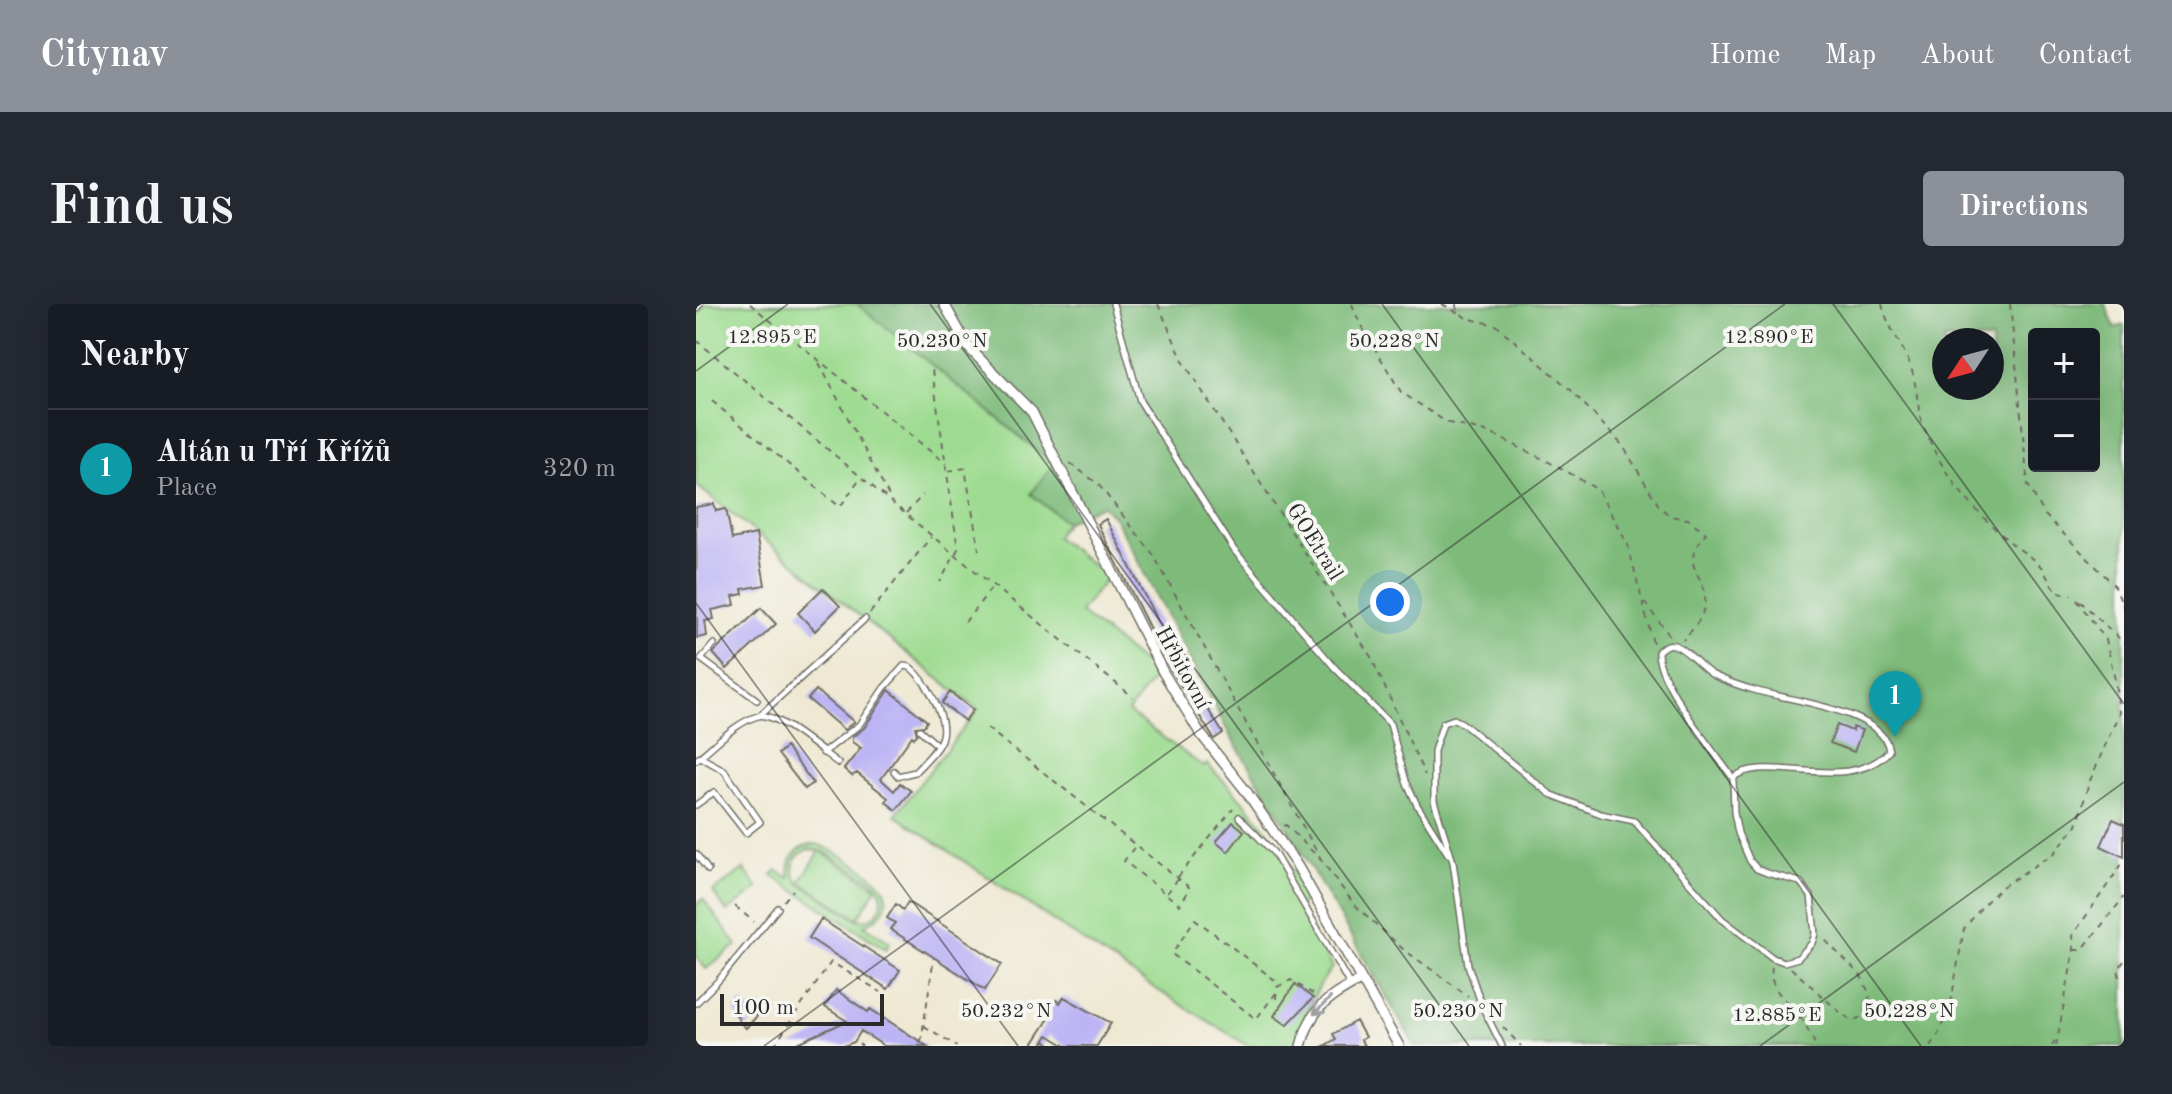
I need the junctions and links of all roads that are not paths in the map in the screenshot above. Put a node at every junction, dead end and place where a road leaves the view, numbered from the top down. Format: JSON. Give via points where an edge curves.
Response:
{"nodes":[{"id":1,"x":700,"y":304,"type":"edge"},
{"id":2,"x":944,"y":304,"type":"edge"},
{"id":3,"x":1113,"y":304,"type":"edge"},
{"id":4,"x":696,"y":309,"type":"edge"},
{"id":5,"x":865,"y":619,"type":"road end"},
{"id":6,"x":714,"y":644,"type":"dead end"},
{"id":7,"x":757,"y":700,"type":"dead end"},
{"id":8,"x":760,"y":715,"type":"junction"},
{"id":9,"x":920,"y":730,"type":"dead end"},
{"id":10,"x":937,"y":745,"type":"junction"},
{"id":11,"x":823,"y":753,"type":"junction"},
{"id":12,"x":698,"y":758,"type":"edge"},
{"id":13,"x":838,"y":763,"type":"dead end"},
{"id":14,"x":894,"y":771,"type":"dead end"},
{"id":15,"x":1733,"y":778,"type":"junction"},
{"id":16,"x":696,"y":805,"type":"edge"},
{"id":17,"x":1239,"y":817,"type":"dead end"},
{"id":18,"x":696,"y":854,"type":"edge"},
{"id":19,"x":1453,"y":862,"type":"junction"},
{"id":20,"x":708,"y":870,"type":"dead end"},
{"id":21,"x":778,"y":908,"type":"road end"},
{"id":22,"x":1360,"y":980,"type":"junction"},
{"id":23,"x":1350,"y":986,"type":"junction"},
{"id":24,"x":696,"y":1003,"type":"edge"},
{"id":25,"x":1301,"y":1046,"type":"edge"},
{"id":26,"x":1399,"y":1046,"type":"edge"},
{"id":27,"x":1502,"y":1046,"type":"edge"}],
"edges":[{"from":1,"to":4,"type":"lane"},
{"from":2,"to":22,"type":"street","name":"Hřbitovní","via":[[969,348],[1032,412],[1163,672],[1200,733],[1298,867]]},
{"from":3,"to":19,"type":"lane","via":[[1140,401],[1234,550],[1390,724],[1406,781]]},
{"from":5,"to":8,"type":"lane"},
{"from":6,"to":7,"type":"lane","via":[[701,659]]},
{"from":8,"to":11,"type":"lane","via":[[775,718]]},
{"from":8,"to":12,"type":"lane"},
{"from":9,"to":10,"type":"lane"},
{"from":10,"to":11,"type":"lane","via":[[942,723],[936,706],[917,672],[904,666],[859,725]]},
{"from":10,"to":14,"type":"lane","via":[[915,772],[898,776]]},
{"from":11,"to":13,"type":"lane"},
{"from":12,"to":16,"type":"lane","via":[[724,770],[760,822],[746,833],[714,792]]},
{"from":15,"to":15,"type":"lane","via":[[1669,685],[1658,661],[1662,647],[1678,647],[1715,676],[1756,691],[1846,714],[1868,724],[1889,746],[1880,761],[1858,769],[1754,770]]},
{"from":15,"to":19,"type":"lane","via":[[1738,833],[1750,861],[1757,869],[1800,882],[1811,896],[1812,943],[1798,958],[1773,958],[1722,919],[1634,821],[1550,794],[1454,719],[1439,729],[1434,751],[1434,801]]},
{"from":17,"to":23,"type":"lane","via":[[1274,853]]},
{"from":18,"to":20,"type":"lane"},
{"from":19,"to":27,"type":"lane","via":[[1468,965]]},
{"from":21,"to":24,"type":"lane"},
{"from":22,"to":23,"type":"street"},
{"from":22,"to":26,"type":"street","name":"Hřbitovní"},
{"from":23,"to":25,"type":"street","one_way":true,"via":[[1324,1001],[1307,1023]]}]}
